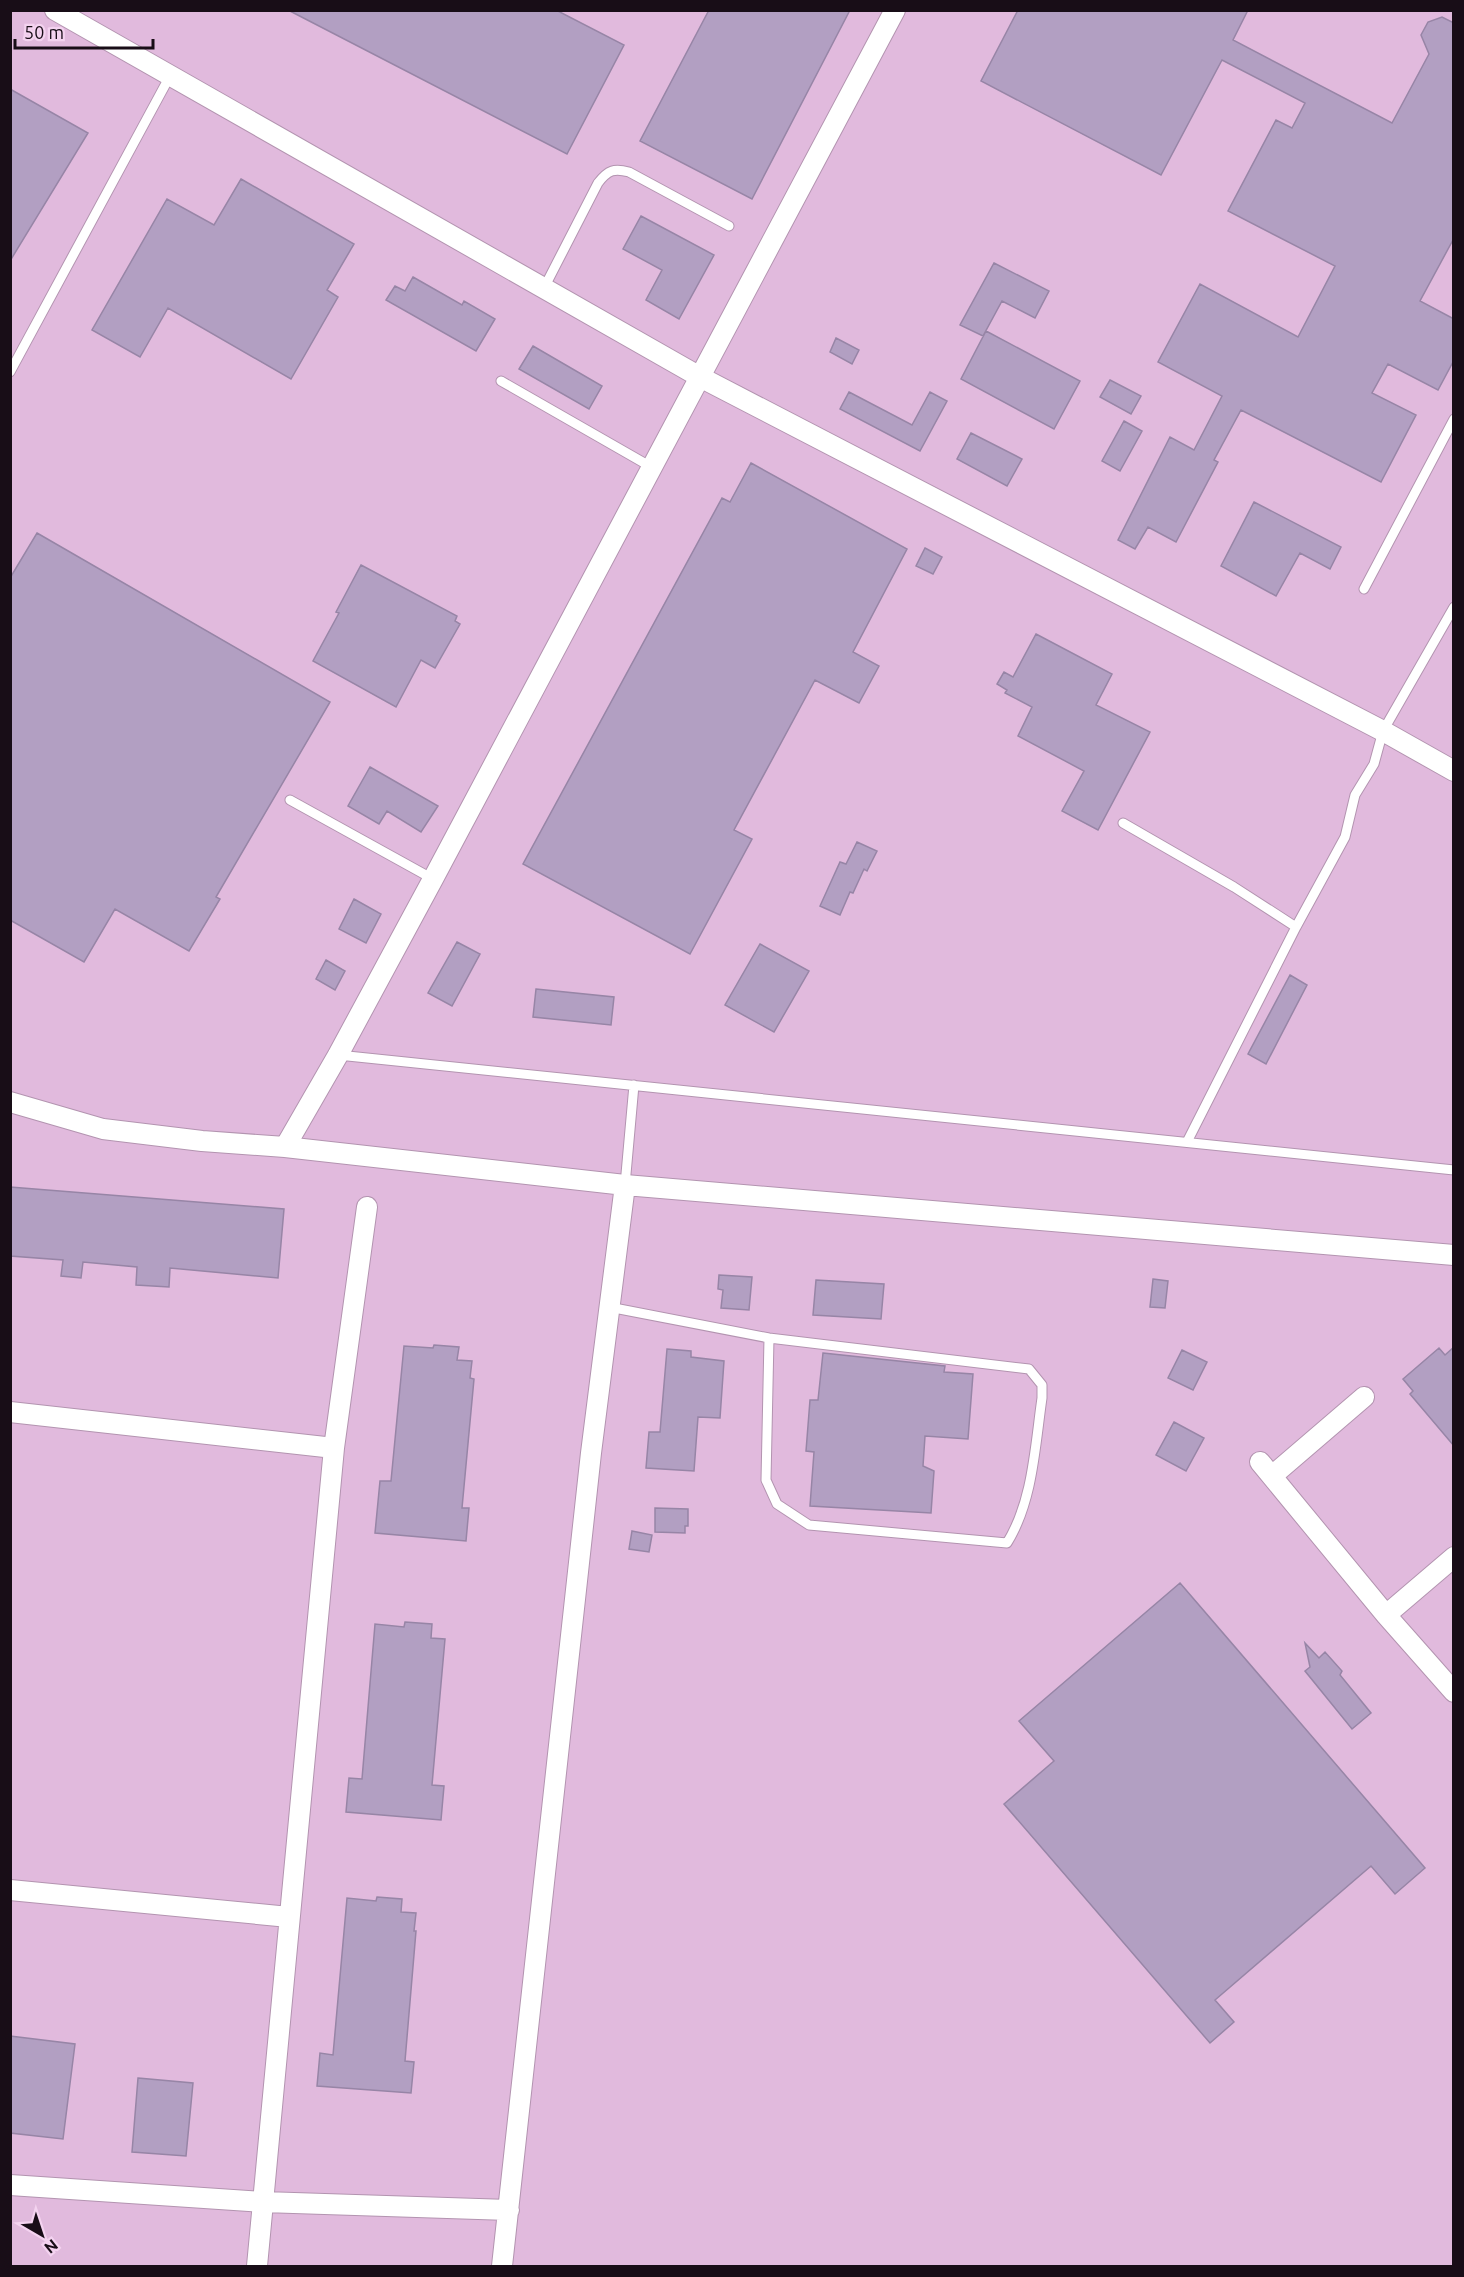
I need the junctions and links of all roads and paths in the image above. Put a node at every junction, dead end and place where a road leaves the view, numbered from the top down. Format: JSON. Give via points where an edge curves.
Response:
{"nodes":[{"id":1,"x":55,"y":10,"type":"edge"},
{"id":2,"x":895,"y":10,"type":"edge"},
{"id":3,"x":170,"y":76,"type":"junction"},
{"id":4,"x":729,"y":226,"type":"dead end"},
{"id":5,"x":544,"y":288,"type":"junction"},
{"id":6,"x":10,"y":372,"type":"edge"},
{"id":7,"x":700,"y":377,"type":"junction"},
{"id":8,"x":501,"y":381,"type":"dead end"},
{"id":9,"x":1454,"y":419,"type":"edge"},
{"id":10,"x":653,"y":468,"type":"junction"},
{"id":11,"x":1364,"y":589,"type":"dead end"},
{"id":12,"x":1454,"y":607,"type":"edge"},
{"id":13,"x":1383,"y":731,"type":"junction"},
{"id":14,"x":1454,"y":771,"type":"edge"},
{"id":15,"x":290,"y":800,"type":"dead end"},
{"id":16,"x":1123,"y":823,"type":"dead end"},
{"id":17,"x":433,"y":879,"type":"junction"},
{"id":18,"x":1296,"y":927,"type":"junction"},
{"id":19,"x":338,"y":1055,"type":"junction"},
{"id":20,"x":634,"y":1085,"type":"junction"},
{"id":21,"x":10,"y":1102,"type":"edge"},
{"id":22,"x":1187,"y":1142,"type":"junction"},
{"id":23,"x":285,"y":1147,"type":"junction"},
{"id":24,"x":1454,"y":1170,"type":"edge"},
{"id":25,"x":625,"y":1185,"type":"junction"},
{"id":26,"x":367,"y":1207,"type":"dead end"},
{"id":27,"x":1454,"y":1255,"type":"edge"},
{"id":28,"x":609,"y":1307,"type":"junction"},
{"id":29,"x":769,"y":1338,"type":"junction"},
{"id":30,"x":1364,"y":1397,"type":"dead end"},
{"id":31,"x":10,"y":1412,"type":"edge"},
{"id":32,"x":334,"y":1448,"type":"junction"},
{"id":33,"x":1454,"y":1557,"type":"edge"},
{"id":34,"x":1386,"y":1615,"type":"junction"},
{"id":35,"x":1454,"y":1692,"type":"edge"},
{"id":36,"x":10,"y":1890,"type":"edge"},
{"id":37,"x":289,"y":1917,"type":"junction"},
{"id":38,"x":10,"y":2185,"type":"edge"},
{"id":39,"x":263,"y":2202,"type":"junction"},
{"id":40,"x":509,"y":2210,"type":"junction"},
{"id":41,"x":257,"y":2266,"type":"edge"},
{"id":42,"x":502,"y":2266,"type":"edge"}],
"edges":[{"from":1,"to":3,"type":"street"},
{"from":2,"to":7,"type":"street"},
{"from":3,"to":5,"type":"street"},
{"from":3,"to":6,"type":"lane"},
{"from":4,"to":5,"type":"lane","via":[[616,168],[598,183]]},
{"from":5,"to":7,"type":"street"},
{"from":7,"to":10,"type":"street"},
{"from":7,"to":13,"type":"street"},
{"from":8,"to":10,"type":"lane"},
{"from":9,"to":11,"type":"lane"},
{"from":10,"to":17,"type":"street"},
{"from":12,"to":13,"type":"lane"},
{"from":13,"to":14,"type":"street"},
{"from":13,"to":18,"type":"lane","via":[[1374,764],[1355,795],[1345,837]]},
{"from":15,"to":17,"type":"lane"},
{"from":16,"to":18,"type":"lane"},
{"from":17,"to":19,"type":"street"},
{"from":18,"to":22,"type":"lane"},
{"from":19,"to":20,"type":"lane"},
{"from":19,"to":23,"type":"street"},
{"from":20,"to":22,"type":"lane"},
{"from":20,"to":25,"type":"lane"},
{"from":21,"to":23,"type":"street","via":[[103,1129]]},
{"from":22,"to":24,"type":"lane"},
{"from":23,"to":25,"type":"street"},
{"from":25,"to":27,"type":"street"},
{"from":25,"to":28,"type":"street"},
{"from":26,"to":32,"type":"street"},
{"from":28,"to":29,"type":"lane"},
{"from":28,"to":40,"type":"street"},
{"from":29,"to":29,"type":"lane","via":[[1029,1369],[1042,1385],[1042,1398],[1024,1505],[1018,1526],[1007,1543],[809,1525],[777,1504],[766,1480]]},
{"from":30,"to":34,"type":"street","via":[[1266,1469]]},
{"from":31,"to":32,"type":"street"},
{"from":32,"to":37,"type":"street"},
{"from":33,"to":34,"type":"street"},
{"from":34,"to":35,"type":"street"},
{"from":36,"to":37,"type":"street"},
{"from":37,"to":39,"type":"street"},
{"from":38,"to":39,"type":"street"},
{"from":39,"to":40,"type":"street"},
{"from":39,"to":41,"type":"street"},
{"from":40,"to":42,"type":"street"}]}
